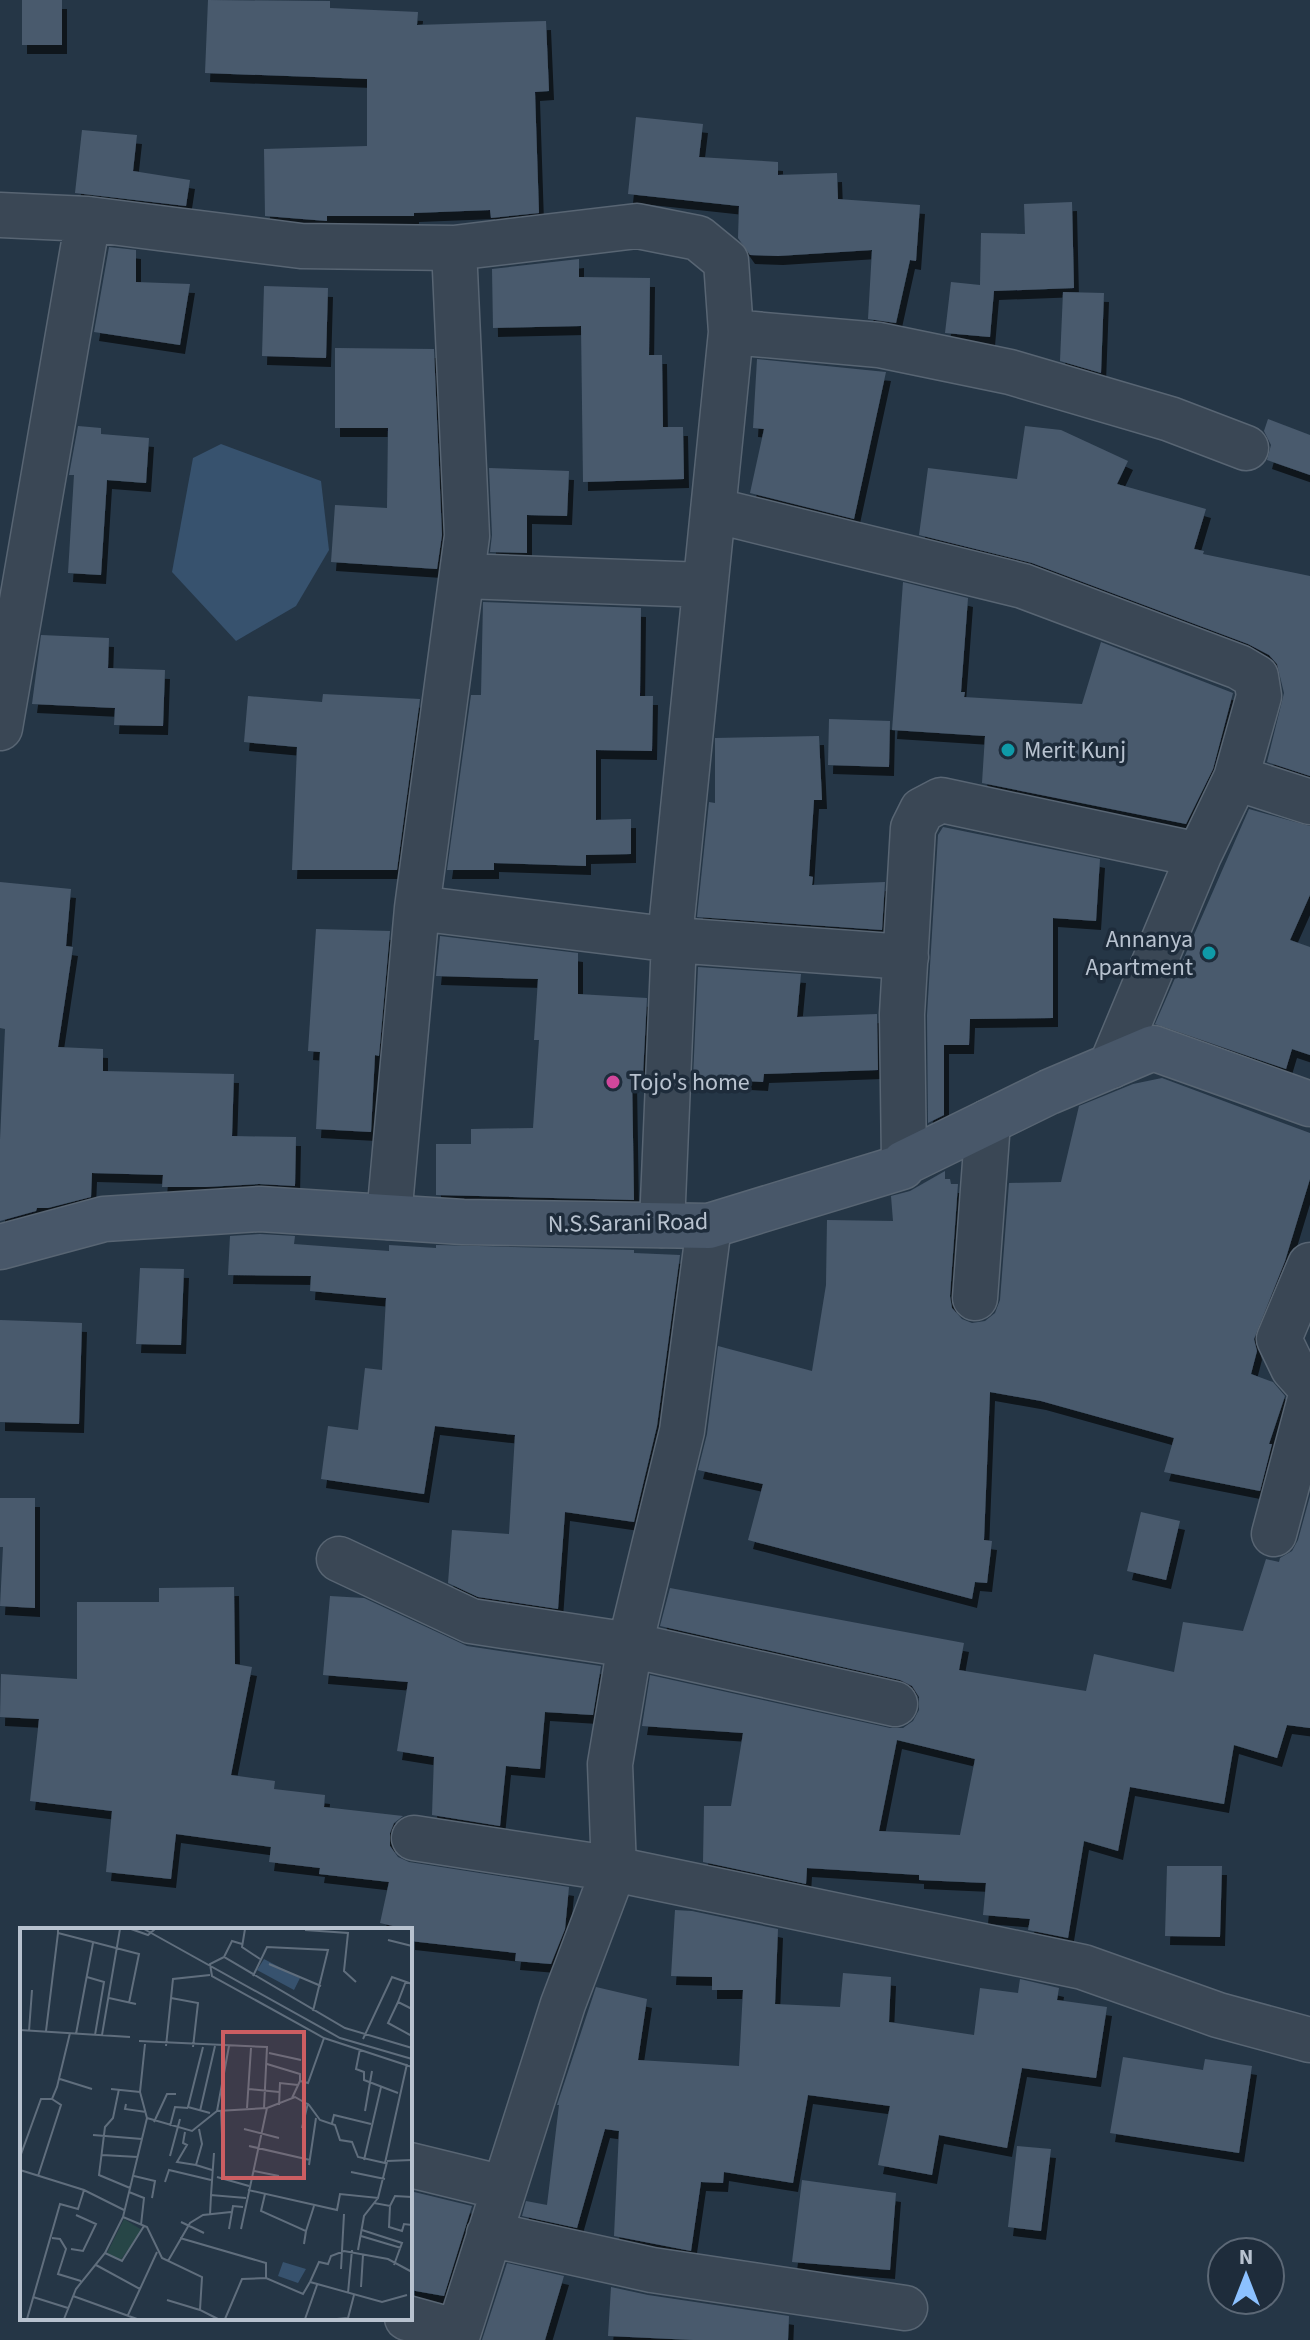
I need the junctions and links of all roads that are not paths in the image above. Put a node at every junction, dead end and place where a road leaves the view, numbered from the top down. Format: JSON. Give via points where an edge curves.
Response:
{"nodes":[{"id":1,"x":0,"y":215,"type":"edge"},
{"id":2,"x":88,"y":219,"type":"junction"},
{"id":3,"x":454,"y":248,"type":"junction"},
{"id":4,"x":731,"y":332,"type":"junction"},
{"id":5,"x":1246,"y":448,"type":"dead end"},
{"id":6,"x":713,"y":510,"type":"junction"},
{"id":7,"x":463,"y":576,"type":"junction"},
{"id":8,"x":705,"y":585,"type":"junction"},
{"id":9,"x":0,"y":728,"type":"edge"},
{"id":10,"x":1236,"y":778,"type":"junction"},
{"id":11,"x":1310,"y":802,"type":"edge"},
{"id":12,"x":1199,"y":855,"type":"junction"},
{"id":13,"x":417,"y":908,"type":"junction"},
{"id":14,"x":674,"y":940,"type":"junction"},
{"id":15,"x":906,"y":957,"type":"junction"},
{"id":16,"x":1111,"y":1066,"type":"junction"},
{"id":17,"x":1310,"y":1104,"type":"edge"},
{"id":18,"x":988,"y":1122,"type":"junction"},
{"id":19,"x":904,"y":1163,"type":"junction"},
{"id":20,"x":389,"y":1217,"type":"junction"},
{"id":21,"x":662,"y":1225,"type":"junction"},
{"id":22,"x":709,"y":1226,"type":"junction"},
{"id":23,"x":0,"y":1247,"type":"edge"},
{"id":24,"x":1310,"y":1265,"type":"edge"},
{"id":25,"x":975,"y":1298,"type":"dead end"},
{"id":26,"x":1310,"y":1387,"type":"edge"},
{"id":27,"x":1310,"y":1399,"type":"edge"},
{"id":28,"x":1274,"y":1534,"type":"dead end"},
{"id":29,"x":339,"y":1559,"type":"dead end"},
{"id":30,"x":630,"y":1645,"type":"junction"},
{"id":31,"x":895,"y":1704,"type":"dead end"},
{"id":32,"x":414,"y":1838,"type":"dead end"},
{"id":33,"x":614,"y":1869,"type":"junction"},
{"id":34,"x":1310,"y":2040,"type":"edge"},
{"id":35,"x":412,"y":2165,"type":"edge"},
{"id":36,"x":504,"y":2188,"type":"junction"},
{"id":37,"x":489,"y":2234,"type":"junction"},
{"id":38,"x":905,"y":2308,"type":"dead end"},
{"id":39,"x":412,"y":2320,"type":"edge"},
{"id":40,"x":457,"y":2336,"type":"edge"}],
"edges":[{"from":1,"to":2,"type":"street"},
{"from":2,"to":3,"type":"street","via":[[301,246]]},
{"from":2,"to":9,"type":"street"},
{"from":3,"to":4,"type":"street","via":[[637,226],[698,238],[726,261]]},
{"from":3,"to":7,"type":"street","via":[[467,536]]},
{"from":4,"to":5,"type":"street","via":[[879,345],[1010,372],[1170,419]]},
{"from":4,"to":6,"type":"street"},
{"from":6,"to":8,"type":"street"},
{"from":6,"to":10,"type":"street","via":[[1023,586],[1239,667],[1256,677],[1259,696]]},
{"from":7,"to":8,"type":"street"},
{"from":7,"to":13,"type":"street"},
{"from":8,"to":14,"type":"street"},
{"from":10,"to":11,"type":"street"},
{"from":10,"to":12,"type":"street"},
{"from":12,"to":15,"type":"street","via":[[941,800],[922,810],[913,828]]},
{"from":12,"to":16,"type":"street"},
{"from":13,"to":14,"type":"street"},
{"from":13,"to":20,"type":"street"},
{"from":14,"to":15,"type":"street"},
{"from":14,"to":21,"type":"street"},
{"from":15,"to":19,"type":"street"},
{"from":16,"to":17,"type":"street","name":"N.S.Sarani Road","via":[[1153,1048]]},
{"from":16,"to":18,"type":"street","name":"N.S.Sarani Road"},
{"from":18,"to":19,"type":"street","name":"N.S.Sarani Road"},
{"from":18,"to":25,"type":"street"},
{"from":19,"to":22,"type":"street","name":"N.S.Sarani Road"},
{"from":20,"to":21,"type":"street","name":"N.S.Sarani Road"},
{"from":20,"to":23,"type":"street","name":"N.S.Sarani Road","via":[[260,1209],[104,1219]]},
{"from":21,"to":22,"type":"street","name":"N.S.Sarani Road"},
{"from":22,"to":30,"type":"street","via":[[682,1431]]},
{"from":24,"to":26,"type":"street","via":[[1279,1339]]},
{"from":27,"to":28,"type":"street"},
{"from":29,"to":30,"type":"street","via":[[471,1621]]},
{"from":30,"to":31,"type":"street"},
{"from":30,"to":33,"type":"street","via":[[610,1764]]},
{"from":32,"to":33,"type":"street"},
{"from":33,"to":34,"type":"street","via":[[1083,1967],[1218,2015]]},
{"from":33,"to":36,"type":"street","via":[[563,2004]]},
{"from":35,"to":36,"type":"street"},
{"from":36,"to":37,"type":"street"},
{"from":37,"to":38,"type":"street","via":[[652,2270]]},
{"from":37,"to":40,"type":"street"},
{"from":39,"to":40,"type":"street"}]}
